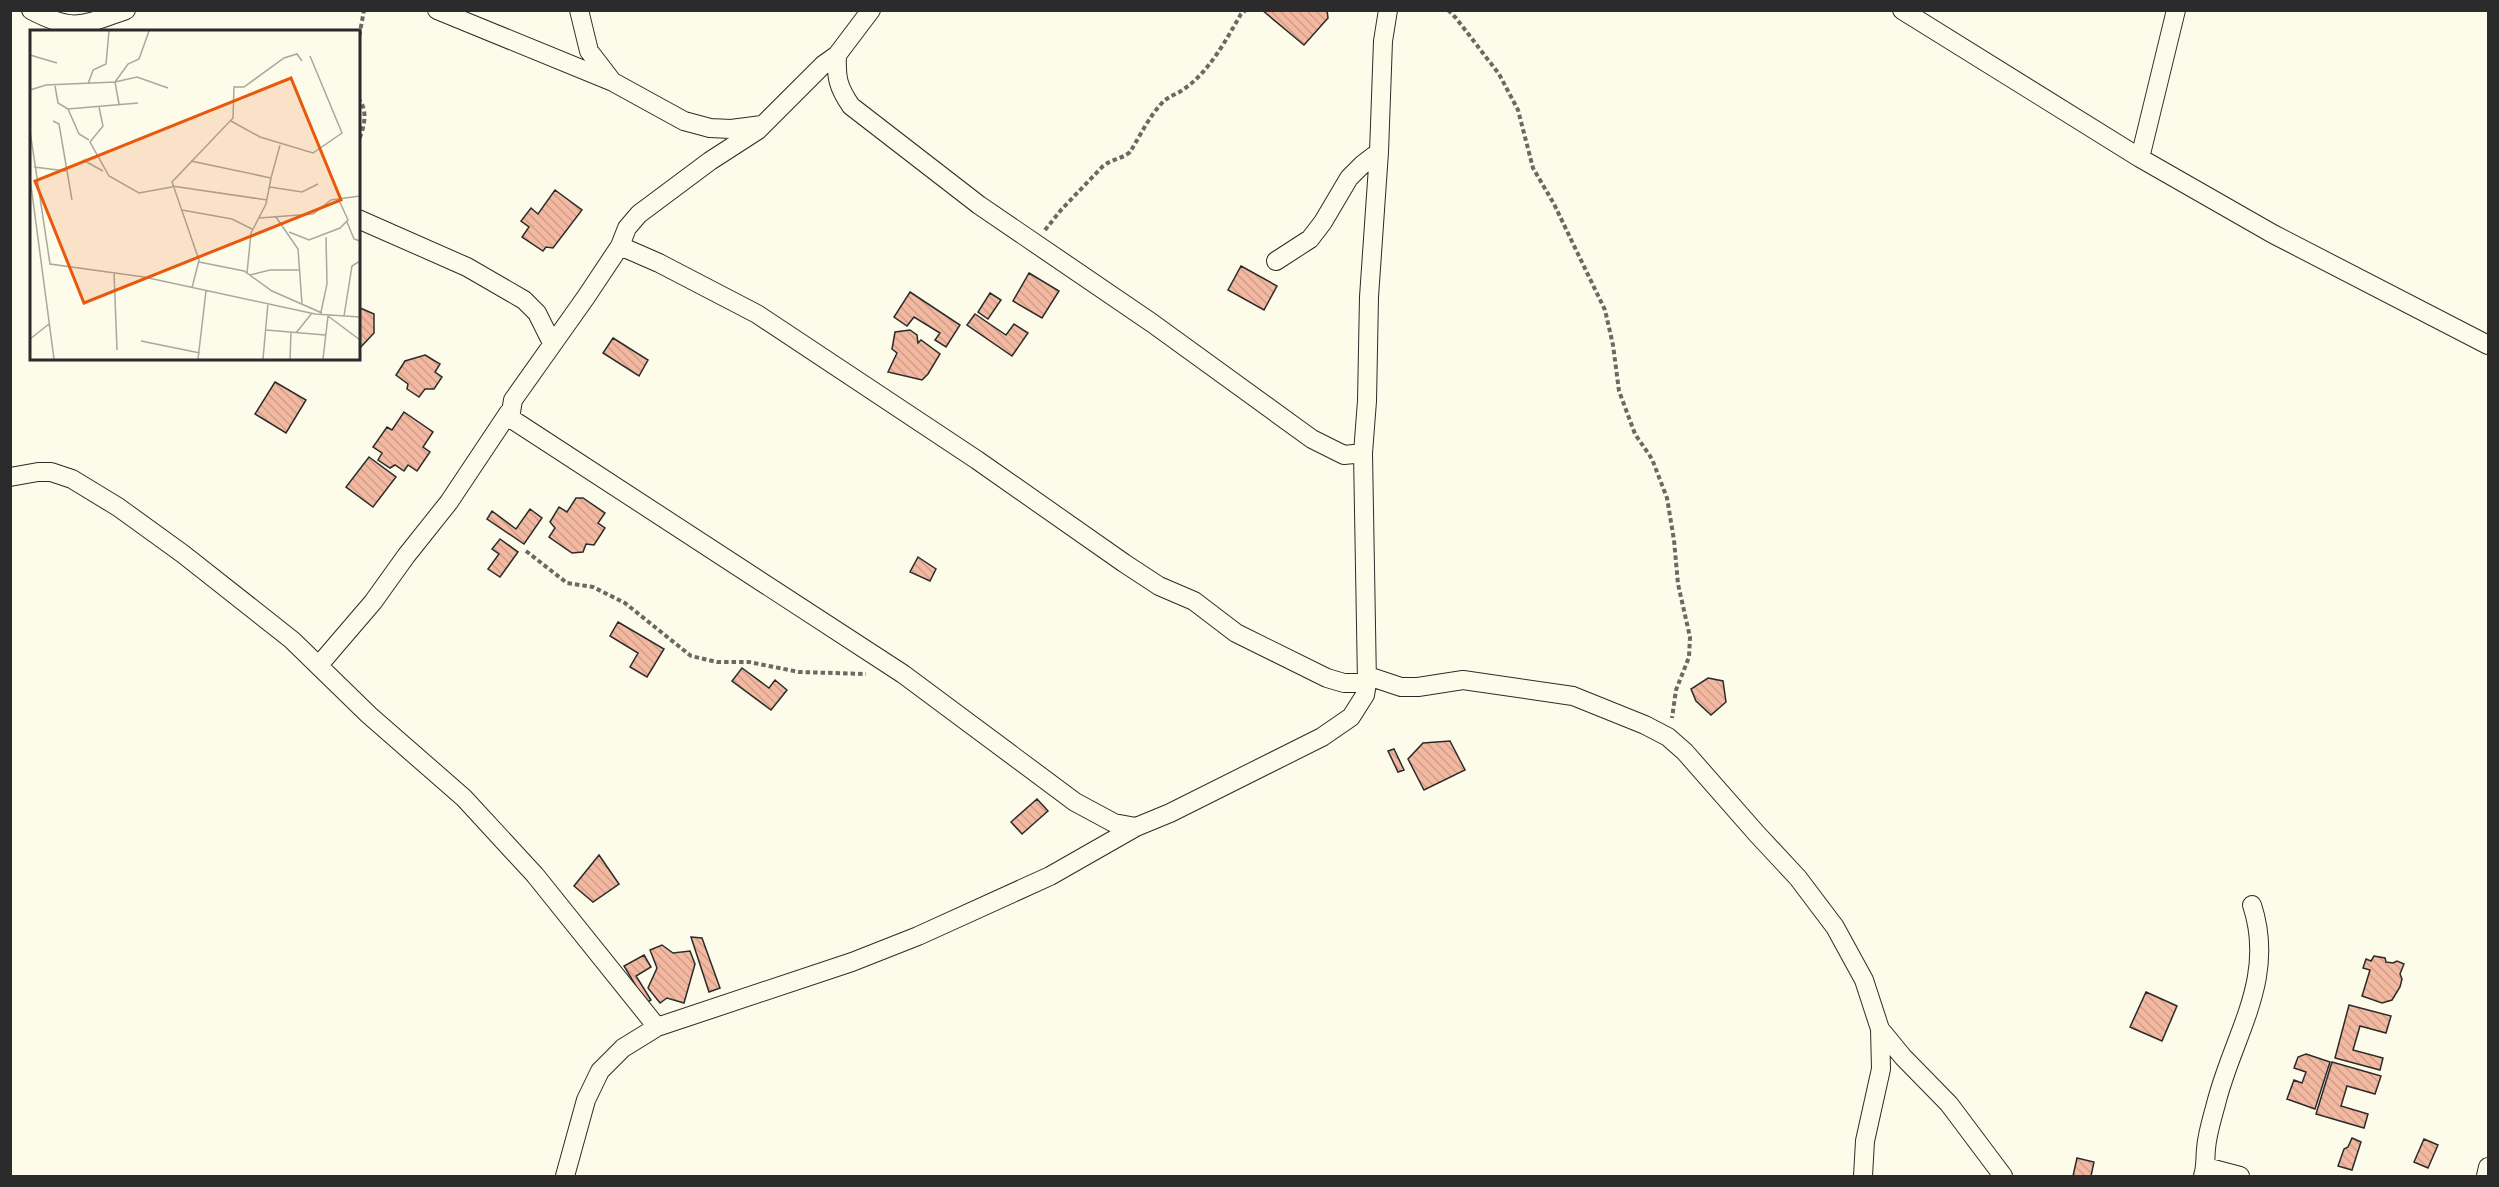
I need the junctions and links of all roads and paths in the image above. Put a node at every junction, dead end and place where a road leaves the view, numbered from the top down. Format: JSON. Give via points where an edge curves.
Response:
{"nodes":[{"id":1,"x":31,"y":10,"type":"edge"},
{"id":2,"x":126,"y":10,"type":"edge"},
{"id":3,"x":364,"y":10,"type":"edge"},
{"id":4,"x":437,"y":10,"type":"edge"},
{"id":5,"x":579,"y":10,"type":"edge"},
{"id":6,"x":871,"y":10,"type":"edge"},
{"id":7,"x":1246,"y":10,"type":"edge"},
{"id":8,"x":1388,"y":10,"type":"edge"},
{"id":9,"x":1448,"y":10,"type":"edge"},
{"id":10,"x":1902,"y":10,"type":"edge"},
{"id":11,"x":2176,"y":10,"type":"edge"},
{"id":12,"x":360,"y":33,"type":"edge"},
{"id":13,"x":837,"y":55,"type":"junction"},
{"id":14,"x":613,"y":82,"type":"junction"},
{"id":15,"x":360,"y":100,"type":"edge"},
{"id":16,"x":764,"y":124,"type":"junction"},
{"id":17,"x":360,"y":134,"type":"edge"},
{"id":18,"x":1379,"y":152,"type":"junction"},
{"id":19,"x":2140,"y":158,"type":"junction"},
{"id":20,"x":360,"y":220,"type":"edge"},
{"id":21,"x":1036,"y":243,"type":"junction"},
{"id":22,"x":620,"y":246,"type":"junction"},
{"id":23,"x":1276,"y":261,"type":"dead end"},
{"id":24,"x":552,"y":343,"type":"junction"},
{"id":25,"x":2488,"y":345,"type":"edge"},
{"id":26,"x":509,"y":412,"type":"junction"},
{"id":27,"x":1363,"y":453,"type":"junction"},
{"id":28,"x":10,"y":477,"type":"edge"},
{"id":29,"x":526,"y":551,"type":"dead end"},
{"id":30,"x":319,"y":665,"type":"junction"},
{"id":31,"x":869,"y":674,"type":"dead end"},
{"id":32,"x":1367,"y":679,"type":"junction"},
{"id":33,"x":1668,"y":737,"type":"junction"},
{"id":34,"x":1136,"y":827,"type":"junction"},
{"id":35,"x":2252,"y":904,"type":"dead end"},
{"id":36,"x":657,"y":1028,"type":"junction"},
{"id":37,"x":1880,"y":1029,"type":"junction"},
{"id":38,"x":2488,"y":1167,"type":"edge"},
{"id":39,"x":2205,"y":1172,"type":"edge"},
{"id":40,"x":565,"y":1176,"type":"edge"},
{"id":41,"x":1863,"y":1176,"type":"edge"},
{"id":42,"x":2003,"y":1176,"type":"edge"},
{"id":43,"x":2240,"y":1176,"type":"edge"},
{"id":44,"x":2486,"y":1176,"type":"edge"}],
"edges":[{"from":1,"to":2,"type":"street","via":[[80,26]]},
{"from":3,"to":12,"type":"path"},
{"from":4,"to":14,"type":"street"},
{"from":5,"to":14,"type":"street","via":[[589,51]]},
{"from":6,"to":13,"type":"street"},
{"from":7,"to":21,"type":"path","via":[[1196,79],[1160,105],[1130,152],[1103,166]]},
{"from":8,"to":18,"type":"street","via":[[1383,41]]},
{"from":9,"to":33,"type":"path","via":[[1499,74],[1518,110],[1533,168],[1605,310],[1619,391],[1635,434],[1652,459],[1667,498],[1678,584],[1690,637],[1689,657],[1676,690]]},
{"from":10,"to":19,"type":"street"},
{"from":11,"to":19,"type":"street"},
{"from":13,"to":16,"type":"street","via":[[823,64]]},
{"from":13,"to":21,"type":"street","via":[[840,90],[851,106],[979,205]]},
{"from":14,"to":16,"type":"street","via":[[684,121],[731,129]]},
{"from":15,"to":17,"type":"path","via":[[365,114]]},
{"from":16,"to":22,"type":"street","via":[[639,214],[627,228]]},
{"from":18,"to":23,"type":"street","via":[[1349,178],[1310,239]]},
{"from":18,"to":27,"type":"street"},
{"from":19,"to":25,"type":"street","via":[[2273,234]]},
{"from":20,"to":24,"type":"street","via":[[467,267],[524,300],[537,313]]},
{"from":21,"to":27,"type":"street","via":[[1312,439],[1344,455]]},
{"from":22,"to":24,"type":"street"},
{"from":22,"to":32,"type":"street","via":[[757,314],[1124,563],[1159,586],[1194,602],[1236,633],[1327,678],[1344,683]]},
{"from":24,"to":26,"type":"street"},
{"from":26,"to":30,"type":"street","via":[[449,502]]},
{"from":26,"to":34,"type":"street","via":[[513,422],[903,674],[1075,802],[1114,823]]},
{"from":27,"to":32,"type":"street"},
{"from":28,"to":30,"type":"street","via":[[51,472],[72,479],[183,554]]},
{"from":29,"to":31,"type":"path","via":[[567,583],[593,587],[625,603],[691,656],[799,672]]},
{"from":30,"to":36,"type":"street","via":[[369,715],[464,798],[535,875]]},
{"from":32,"to":33,"type":"street","via":[[1401,687],[1463,680],[1573,696]]},
{"from":32,"to":34,"type":"street","via":[[1365,695],[1351,717],[1322,737]]},
{"from":33,"to":37,"type":"street","via":[[1798,878],[1835,927],[1864,980]]},
{"from":34,"to":36,"type":"street","via":[[1050,876],[918,936]]},
{"from":35,"to":39,"type":"street","via":[[2258,923],[2257,985],[2217,1097]]},
{"from":36,"to":40,"type":"street","via":[[623,1048],[600,1071],[586,1100]]},
{"from":37,"to":41,"type":"street","via":[[1881,1070],[1865,1141]]},
{"from":37,"to":42,"type":"street","via":[[1950,1104]]},
{"from":38,"to":44,"type":"street"},
{"from":39,"to":43,"type":"street"}]}
